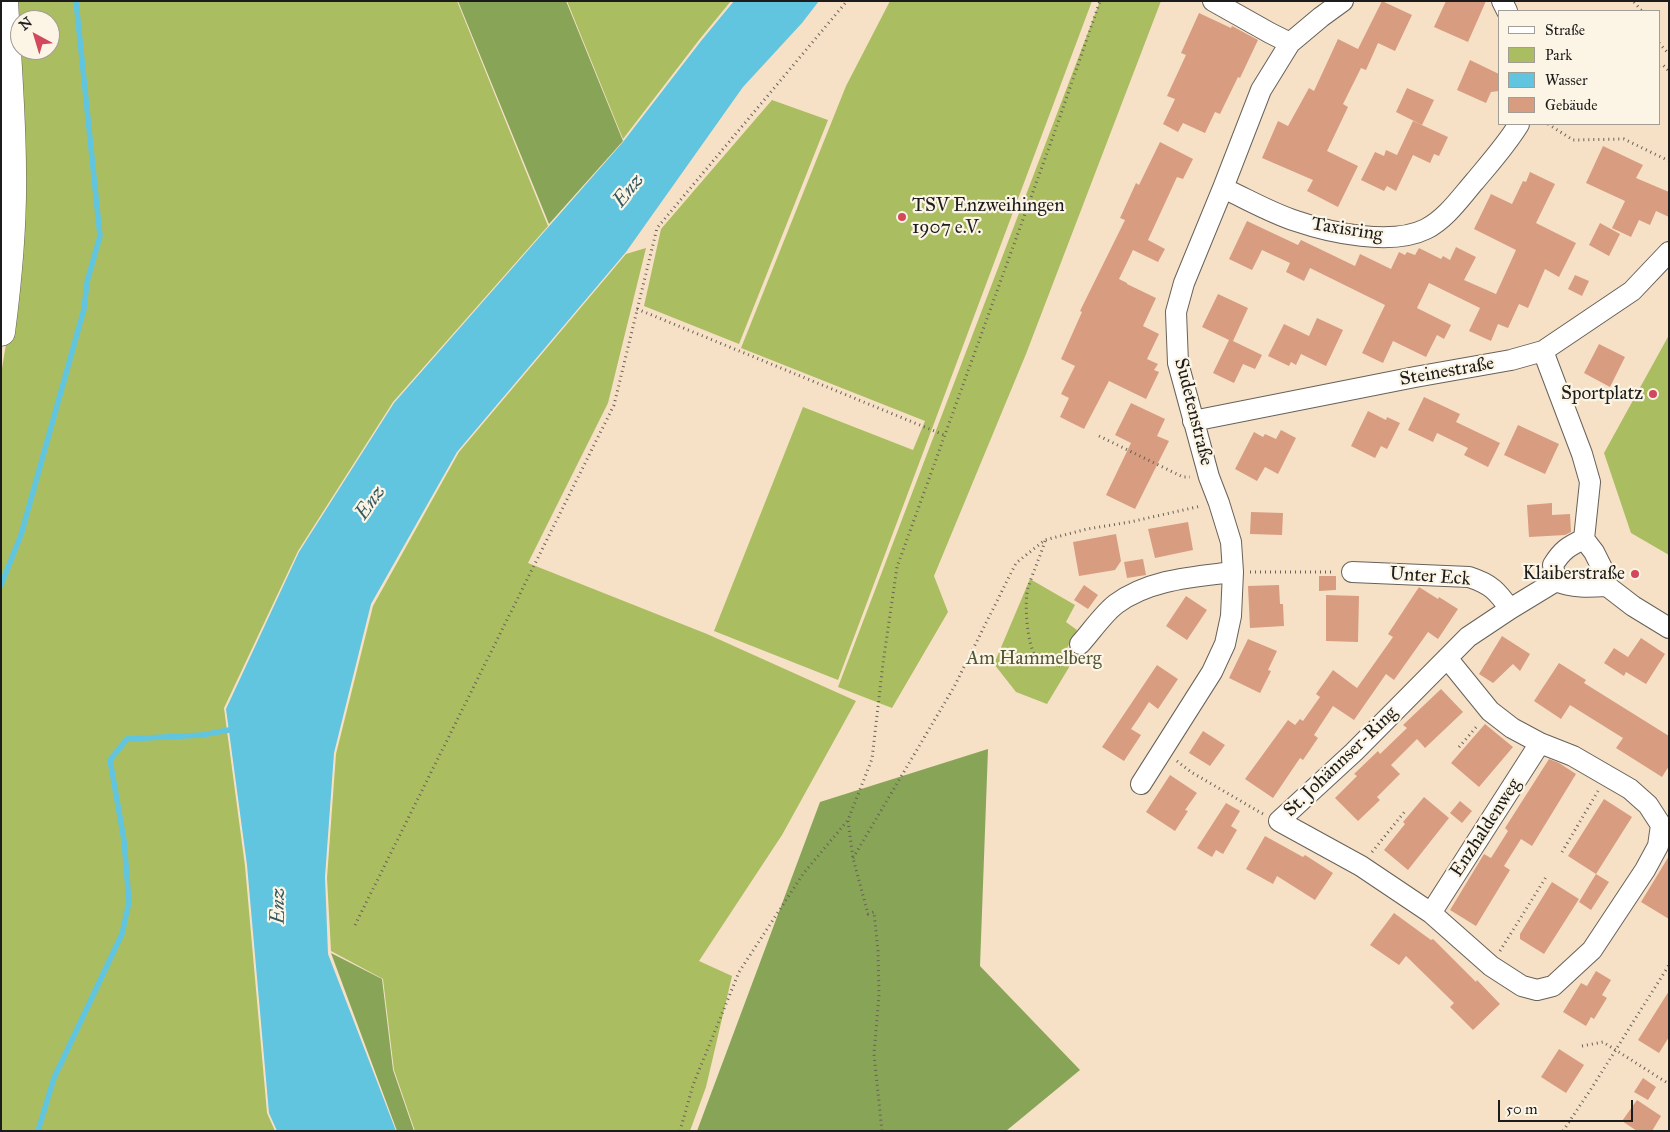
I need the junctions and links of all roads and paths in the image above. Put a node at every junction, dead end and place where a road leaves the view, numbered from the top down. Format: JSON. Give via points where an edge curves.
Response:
{"nodes":[{"id":1,"x":4,"y":1,"type":"edge"},
{"id":2,"x":847,"y":1,"type":"edge"},
{"id":3,"x":1100,"y":1,"type":"edge"},
{"id":4,"x":1213,"y":1,"type":"edge"},
{"id":5,"x":1343,"y":1,"type":"edge"},
{"id":6,"x":1290,"y":43,"type":"junction"},
{"id":7,"x":1660,"y":44,"type":"edge"},
{"id":8,"x":1669,"y":54,"type":"edge"},
{"id":9,"x":1518,"y":125,"type":"edge"},
{"id":10,"x":1550,"y":125,"type":"edge"},
{"id":11,"x":1669,"y":161,"type":"edge"},
{"id":12,"x":1223,"y":188,"type":"junction"},
{"id":13,"x":1669,"y":252,"type":"edge"},
{"id":14,"x":637,"y":309,"type":"junction"},
{"id":15,"x":1,"y":332,"type":"edge"},
{"id":16,"x":1543,"y":351,"type":"junction"},
{"id":17,"x":1193,"y":421,"type":"junction"},
{"id":18,"x":944,"y":435,"type":"junction"},
{"id":19,"x":1099,"y":436,"type":"dead end"},
{"id":20,"x":1208,"y":477,"type":"junction"},
{"id":21,"x":1219,"y":503,"type":"junction"},
{"id":22,"x":1584,"y":539,"type":"junction"},
{"id":23,"x":1045,"y":540,"type":"junction"},
{"id":24,"x":1233,"y":572,"type":"junction"},
{"id":25,"x":1352,"y":572,"type":"joint"},
{"id":26,"x":1556,"y":581,"type":"junction"},
{"id":27,"x":1607,"y":586,"type":"junction"},
{"id":28,"x":1510,"y":609,"type":"junction"},
{"id":29,"x":1669,"y":628,"type":"edge"},
{"id":30,"x":1080,"y":644,"type":"joint"},
{"id":31,"x":1447,"y":658,"type":"junction"},
{"id":32,"x":1490,"y":711,"type":"junction"},
{"id":33,"x":1540,"y":742,"type":"junction"},
{"id":34,"x":1459,"y":748,"type":"dead end"},
{"id":35,"x":1191,"y":772,"type":"dead end"},
{"id":36,"x":1608,"y":775,"type":"junction"},
{"id":37,"x":1142,"y":784,"type":"dead end"},
{"id":38,"x":1406,"y":810,"type":"dead end"},
{"id":39,"x":1265,"y":815,"type":"dead end"},
{"id":40,"x":848,"y":820,"type":"junction"},
{"id":41,"x":1562,"y":852,"type":"dead end"},
{"id":42,"x":853,"y":858,"type":"junction"},
{"id":43,"x":1361,"y":866,"type":"junction"},
{"id":44,"x":1546,"y":877,"type":"dead end"},
{"id":45,"x":1431,"y":913,"type":"junction"},
{"id":46,"x":355,"y":925,"type":"dead end"},
{"id":47,"x":1669,"y":965,"type":"edge"},
{"id":48,"x":1491,"y":966,"type":"junction"},
{"id":49,"x":1582,"y":1046,"type":"dead end"},
{"id":50,"x":1616,"y":1050,"type":"junction"},
{"id":51,"x":1669,"y":1084,"type":"edge"},
{"id":52,"x":680,"y":1131,"type":"edge"},
{"id":53,"x":882,"y":1131,"type":"edge"},
{"id":54,"x":1563,"y":1131,"type":"edge"}],
"edges":[{"from":1,"to":15,"type":"main road","via":[[12,173],[9,271]]},
{"from":2,"to":14,"type":"path","via":[[657,228]]},
{"from":3,"to":18,"type":"path"},
{"from":4,"to":6,"type":"street"},
{"from":5,"to":6,"type":"street","name":"Sudetenstraße"},
{"from":6,"to":12,"type":"street","name":"Sudetenstraße","via":[[1261,90]]},
{"from":7,"to":8,"type":"path"},
{"from":9,"to":12,"type":"street","name":"Taxisring","via":[[1444,215],[1426,228],[1400,236],[1327,230],[1295,221]]},
{"from":10,"to":11,"type":"path","via":[[1573,140],[1624,140]]},
{"from":12,"to":17,"type":"street","name":"Sudetenstraße","via":[[1184,283],[1176,312],[1178,363]]},
{"from":13,"to":16,"type":"street","name":"Steinestraße","via":[[1632,291]]},
{"from":14,"to":18,"type":"path"},
{"from":14,"to":46,"type":"path","via":[[614,404]]},
{"from":16,"to":17,"type":"street","name":"Steinestraße","via":[[1511,360]]},
{"from":16,"to":22,"type":"street","via":[[1590,482]]},
{"from":17,"to":20,"type":"street","name":"Sudetenstraße"},
{"from":18,"to":40,"type":"path","via":[[897,566],[872,759]]},
{"from":19,"to":20,"type":"path","via":[[1183,477]]},
{"from":20,"to":21,"type":"street","name":"Sudetenstraße"},
{"from":21,"to":23,"type":"path"},
{"from":21,"to":24,"type":"street","name":"Sudetenstraße","via":[[1231,542]]},
{"from":22,"to":26,"type":"street","via":[[1560,553],[1553,565]]},
{"from":22,"to":27,"type":"street","via":[[1602,568]]},
{"from":23,"to":30,"type":"path","via":[[1028,590],[1030,645],[1036,657],[1061,666]]},
{"from":23,"to":42,"type":"path","via":[[1016,563],[954,687]]},
{"from":24,"to":25,"type":"path"},
{"from":24,"to":30,"type":"street","via":[[1167,581],[1136,592],[1115,604]]},
{"from":24,"to":37,"type":"street","name":"Sudetenstraße","via":[[1231,616],[1225,644],[1212,672]]},
{"from":25,"to":28,"type":"street","name":"Unter Eck","via":[[1469,577],[1484,582],[1500,594]]},
{"from":26,"to":27,"type":"street","via":[[1569,586]]},
{"from":26,"to":28,"type":"street"},
{"from":27,"to":29,"type":"street"},
{"from":28,"to":31,"type":"street","name":"St. Johännser-Ring","via":[[1468,637]]},
{"from":31,"to":32,"type":"street","name":"St. Johännser-Ring"},
{"from":31,"to":43,"type":"street","name":"St. Johännser-Ring","via":[[1354,752],[1279,821]]},
{"from":32,"to":33,"type":"street","name":"St. Johännser-Ring","via":[[1512,728]]},
{"from":32,"to":34,"type":"path"},
{"from":33,"to":36,"type":"street","name":"St. Johännser-Ring"},
{"from":33,"to":45,"type":"street","name":"Enzhaldenweg"},
{"from":35,"to":39,"type":"path"},
{"from":36,"to":41,"type":"path"},
{"from":36,"to":48,"type":"street","name":"St. Johännser-Ring","via":[[1648,805],[1660,825],[1658,846],[1645,870],[1592,950],[1553,986],[1538,990],[1522,986]]},
{"from":38,"to":43,"type":"path"},
{"from":40,"to":42,"type":"path"},
{"from":40,"to":52,"type":"path","via":[[803,874],[739,972],[693,1085]]},
{"from":42,"to":53,"type":"path","via":[[868,914],[874,912],[879,995],[874,1054]]},
{"from":43,"to":45,"type":"street","name":"St. Johännser-Ring"},
{"from":44,"to":48,"type":"path"},
{"from":45,"to":48,"type":"street","name":"St. Johännser-Ring"},
{"from":47,"to":50,"type":"path"},
{"from":49,"to":50,"type":"path","via":[[1604,1042]]},
{"from":50,"to":51,"type":"path"},
{"from":50,"to":54,"type":"path"}]}
